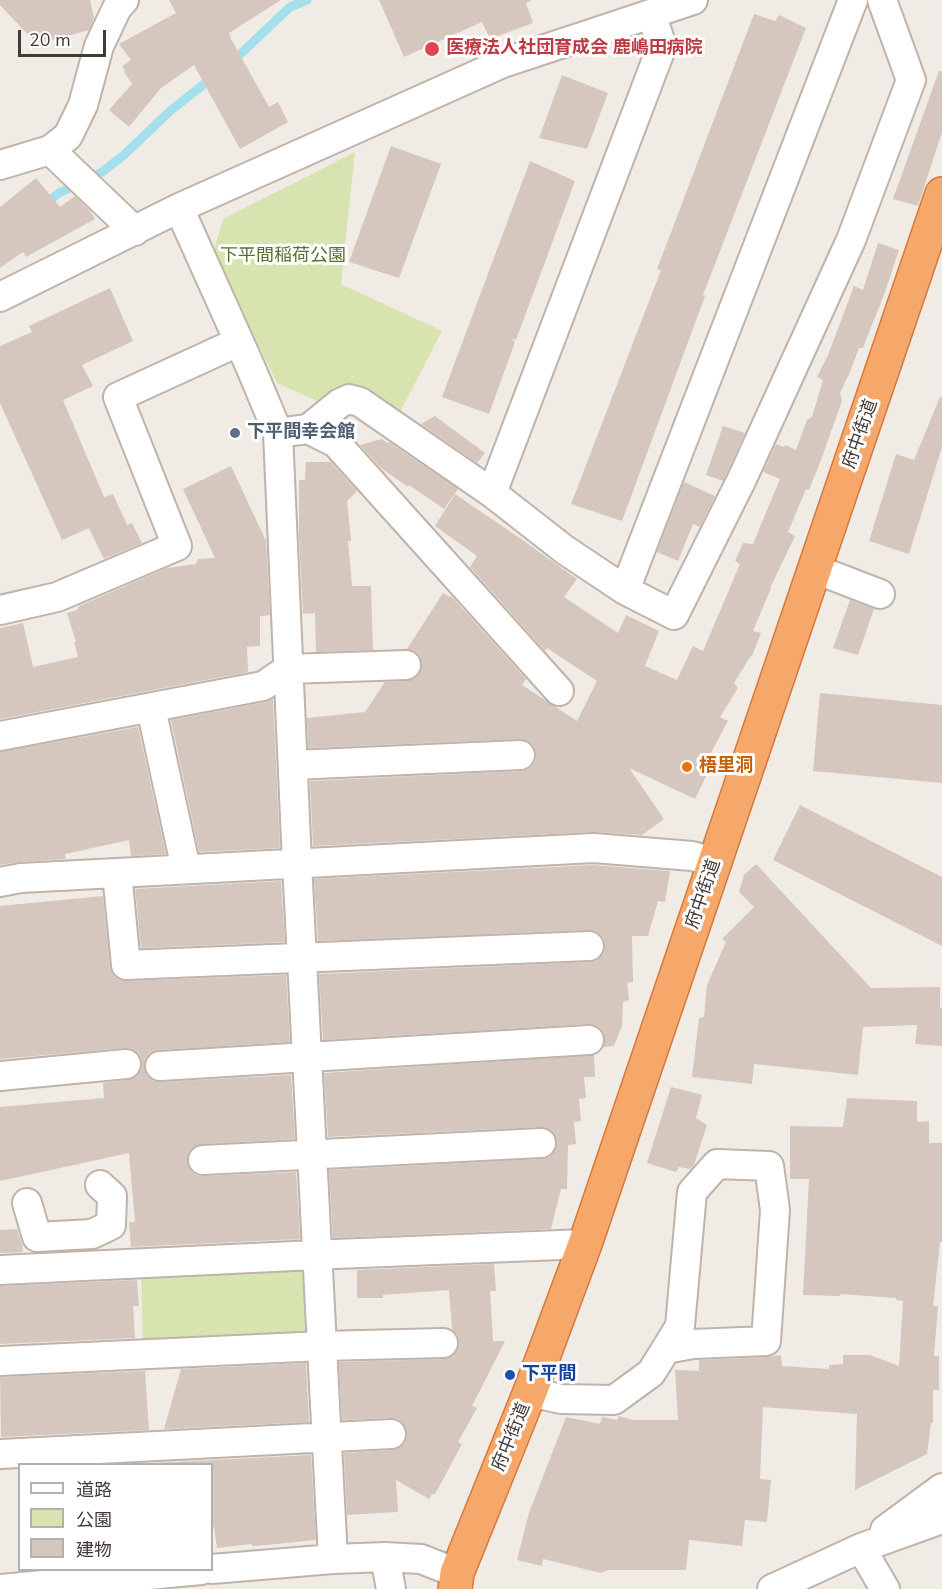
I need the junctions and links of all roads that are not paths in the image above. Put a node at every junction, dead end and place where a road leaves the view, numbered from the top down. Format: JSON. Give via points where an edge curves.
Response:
{"nodes":[{"id":1,"x":124,"y":0,"type":"edge"},
{"id":2,"x":693,"y":0,"type":"edge"},
{"id":3,"x":853,"y":0,"type":"edge"},
{"id":4,"x":882,"y":0,"type":"edge"},
{"id":5,"x":651,"y":14,"type":"junction"},
{"id":6,"x":50,"y":150,"type":"junction"},
{"id":7,"x":0,"y":165,"type":"edge"},
{"id":8,"x":942,"y":194,"type":"edge"},
{"id":9,"x":179,"y":208,"type":"junction"},
{"id":10,"x":135,"y":231,"type":"junction"},
{"id":11,"x":0,"y":297,"type":"edge"},
{"id":12,"x":238,"y":342,"type":"junction"},
{"id":13,"x":308,"y":429,"type":"junction"},
{"id":14,"x":278,"y":433,"type":"junction"},
{"id":15,"x":492,"y":493,"type":"junction"},
{"id":16,"x":815,"y":569,"type":"junction"},
{"id":17,"x":625,"y":590,"type":"junction"},
{"id":18,"x":880,"y":594,"type":"dead end"},
{"id":19,"x":0,"y":610,"type":"edge"},
{"id":20,"x":406,"y":665,"type":"dead end"},
{"id":21,"x":288,"y":669,"type":"junction"},
{"id":22,"x":559,"y":691,"type":"dead end"},
{"id":23,"x":151,"y":708,"type":"junction"},
{"id":24,"x":0,"y":736,"type":"edge"},
{"id":25,"x":520,"y":755,"type":"dead end"},
{"id":26,"x":293,"y":765,"type":"junction"},
{"id":27,"x":714,"y":862,"type":"junction"},
{"id":28,"x":297,"y":863,"type":"junction"},
{"id":29,"x":186,"y":869,"type":"junction"},
{"id":30,"x":117,"y":873,"type":"junction"},
{"id":31,"x":0,"y":882,"type":"edge"},
{"id":32,"x":590,"y":946,"type":"dead end"},
{"id":33,"x":303,"y":958,"type":"junction"},
{"id":34,"x":589,"y":1040,"type":"dead end"},
{"id":35,"x":308,"y":1056,"type":"junction"},
{"id":36,"x":126,"y":1064,"type":"dead end"},
{"id":37,"x":160,"y":1066,"type":"dead end"},
{"id":38,"x":0,"y":1076,"type":"edge"},
{"id":39,"x":541,"y":1143,"type":"dead end"},
{"id":40,"x":313,"y":1155,"type":"junction"},
{"id":41,"x":203,"y":1161,"type":"dead end"},
{"id":42,"x":100,"y":1185,"type":"dead end"},
{"id":43,"x":27,"y":1203,"type":"dead end"},
{"id":44,"x":585,"y":1244,"type":"junction"},
{"id":45,"x":317,"y":1255,"type":"junction"},
{"id":46,"x":0,"y":1270,"type":"edge"},
{"id":47,"x":443,"y":1343,"type":"dead end"},
{"id":48,"x":322,"y":1346,"type":"junction"},
{"id":49,"x":666,"y":1349,"type":"junction"},
{"id":50,"x":0,"y":1361,"type":"edge"},
{"id":51,"x":530,"y":1392,"type":"junction"},
{"id":52,"x":391,"y":1434,"type":"dead end"},
{"id":53,"x":326,"y":1437,"type":"junction"},
{"id":54,"x":0,"y":1454,"type":"edge"},
{"id":55,"x":942,"y":1488,"type":"edge"},
{"id":56,"x":942,"y":1519,"type":"edge"},
{"id":57,"x":861,"y":1548,"type":"junction"},
{"id":58,"x":385,"y":1557,"type":"junction"},
{"id":59,"x":333,"y":1559,"type":"junction"},
{"id":60,"x":213,"y":1569,"type":"edge"},
{"id":61,"x":180,"y":1571,"type":"edge"},
{"id":62,"x":456,"y":1581,"type":"edge"},
{"id":63,"x":0,"y":1588,"type":"edge"},
{"id":64,"x":392,"y":1589,"type":"edge"},
{"id":65,"x":772,"y":1589,"type":"edge"},
{"id":66,"x":885,"y":1589,"type":"edge"}],
"edges":[{"from":1,"to":6,"type":"street","via":[[99,46],[83,105],[68,136]]},
{"from":2,"to":5,"type":"street"},
{"from":3,"to":17,"type":"street"},
{"from":4,"to":17,"type":"street","via":[[911,80],[851,240],[741,481],[674,615]]},
{"from":5,"to":9,"type":"street","via":[[503,63]]},
{"from":5,"to":15,"type":"street","via":[[662,46]]},
{"from":6,"to":7,"type":"street"},
{"from":6,"to":10,"type":"street"},
{"from":8,"to":16,"type":"highway","name":"府中街道"},
{"from":9,"to":10,"type":"street"},
{"from":9,"to":12,"type":"street"},
{"from":10,"to":11,"type":"street"},
{"from":12,"to":14,"type":"street"},
{"from":12,"to":19,"type":"street","via":[[118,397],[177,546],[57,597]]},
{"from":13,"to":14,"type":"street"},
{"from":13,"to":15,"type":"street","via":[[340,403],[349,399],[360,402]]},
{"from":13,"to":22,"type":"street","via":[[336,443]]},
{"from":14,"to":21,"type":"street"},
{"from":15,"to":17,"type":"street","via":[[565,550]]},
{"from":16,"to":18,"type":"street"},
{"from":16,"to":27,"type":"highway","name":"府中街道"},
{"from":20,"to":21,"type":"street"},
{"from":21,"to":23,"type":"street","via":[[262,686]]},
{"from":21,"to":26,"type":"street"},
{"from":23,"to":24,"type":"street"},
{"from":23,"to":29,"type":"street"},
{"from":25,"to":26,"type":"street"},
{"from":26,"to":28,"type":"street"},
{"from":27,"to":28,"type":"street","via":[[692,856],[594,848]]},
{"from":27,"to":44,"type":"highway","name":"府中街道"},
{"from":28,"to":29,"type":"street"},
{"from":28,"to":33,"type":"street"},
{"from":29,"to":30,"type":"street"},
{"from":30,"to":31,"type":"street"},
{"from":30,"to":33,"type":"street","via":[[126,965]]},
{"from":32,"to":33,"type":"street"},
{"from":33,"to":35,"type":"street"},
{"from":34,"to":35,"type":"street"},
{"from":35,"to":37,"type":"street"},
{"from":35,"to":40,"type":"street"},
{"from":36,"to":38,"type":"street"},
{"from":39,"to":40,"type":"street"},
{"from":40,"to":41,"type":"street"},
{"from":40,"to":45,"type":"street"},
{"from":42,"to":43,"type":"street","via":[[112,1196],[111,1225],[92,1234],[37,1237]]},
{"from":44,"to":45,"type":"street"},
{"from":44,"to":51,"type":"highway","name":"府中街道"},
{"from":45,"to":46,"type":"street"},
{"from":45,"to":48,"type":"street"},
{"from":47,"to":48,"type":"street"},
{"from":48,"to":50,"type":"street"},
{"from":48,"to":53,"type":"street"},
{"from":49,"to":49,"type":"street","via":[[680,1326],[692,1192],[717,1164],[769,1166],[775,1210],[766,1341]]},
{"from":49,"to":51,"type":"street","via":[[651,1372],[614,1400],[561,1399]]},
{"from":51,"to":62,"type":"highway","name":"府中街道"},
{"from":52,"to":53,"type":"street"},
{"from":53,"to":54,"type":"street"},
{"from":53,"to":59,"type":"street"},
{"from":55,"to":57,"type":"street"},
{"from":56,"to":57,"type":"street"},
{"from":57,"to":65,"type":"street"},
{"from":57,"to":66,"type":"street"},
{"from":58,"to":59,"type":"street"},
{"from":58,"to":62,"type":"street","via":[[421,1559]]},
{"from":58,"to":64,"type":"street"},
{"from":59,"to":60,"type":"street"},
{"from":61,"to":63,"type":"street"}]}
